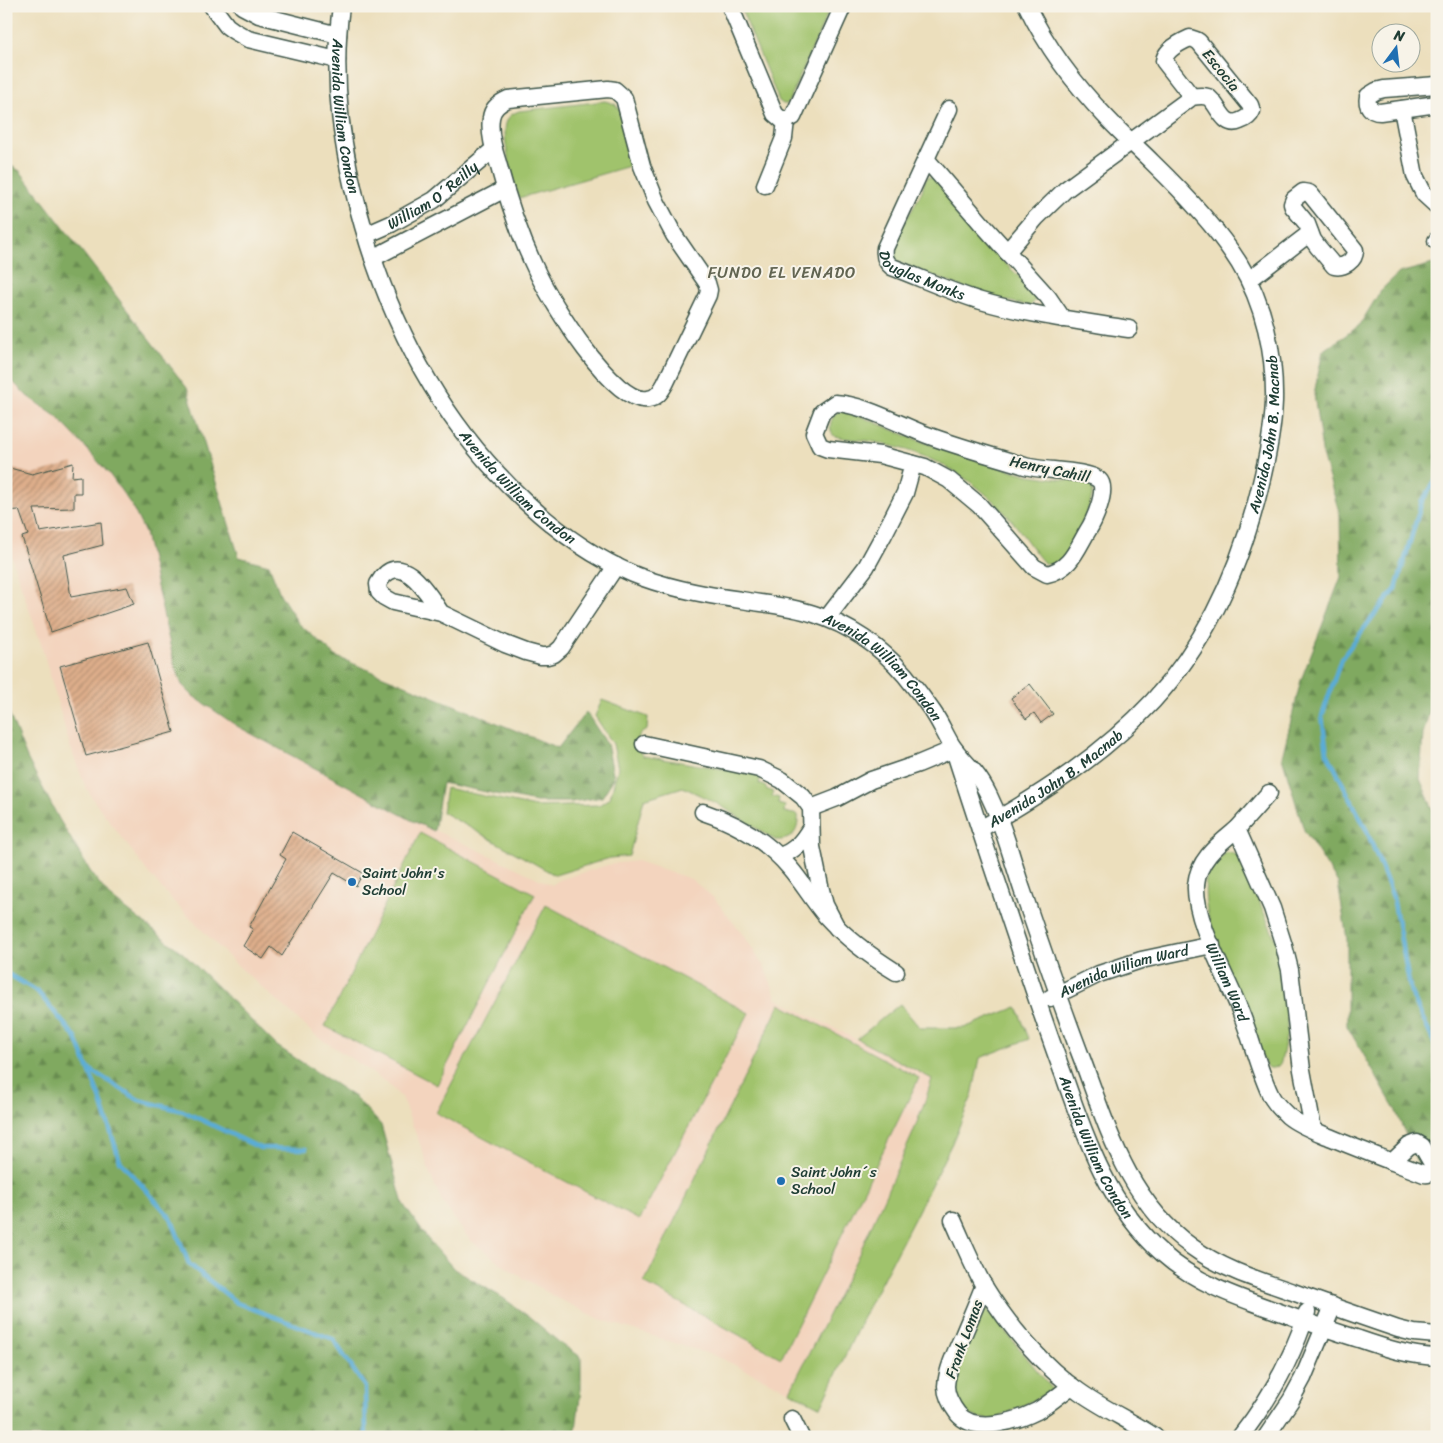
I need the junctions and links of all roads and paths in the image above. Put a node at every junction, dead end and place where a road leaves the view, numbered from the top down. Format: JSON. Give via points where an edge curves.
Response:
{"nodes":[{"id":1,"x":212,"y":6,"type":"edge"},
{"id":2,"x":242,"y":6,"type":"edge"},
{"id":3,"x":341,"y":6,"type":"edge"},
{"id":4,"x":730,"y":6,"type":"edge"},
{"id":5,"x":843,"y":6,"type":"edge"},
{"id":6,"x":1027,"y":6,"type":"edge"},
{"id":7,"x":338,"y":35,"type":"junction"},
{"id":8,"x":338,"y":60,"type":"junction"},
{"id":9,"x":1437,"y":85,"type":"edge"},
{"id":10,"x":1192,"y":97,"type":"junction"},
{"id":11,"x":1437,"y":104,"type":"edge"},
{"id":12,"x":949,"y":109,"type":"dead end"},
{"id":13,"x":1402,"y":109,"type":"junction"},
{"id":14,"x":786,"y":120,"type":"junction"},
{"id":15,"x":1131,"y":142,"type":"junction"},
{"id":16,"x":494,"y":149,"type":"junction"},
{"id":17,"x":926,"y":159,"type":"junction"},
{"id":18,"x":765,"y":185,"type":"dead end"},
{"id":19,"x":505,"y":189,"type":"junction"},
{"id":20,"x":1437,"y":206,"type":"edge"},
{"id":21,"x":1310,"y":233,"type":"dead end"},
{"id":22,"x":366,"y":235,"type":"junction"},
{"id":23,"x":1007,"y":252,"type":"junction"},
{"id":24,"x":373,"y":258,"type":"junction"},
{"id":25,"x":1249,"y":280,"type":"junction"},
{"id":26,"x":1063,"y":319,"type":"junction"},
{"id":27,"x":1129,"y":329,"type":"dead end"},
{"id":28,"x":913,"y":464,"type":"junction"},
{"id":29,"x":616,"y":566,"type":"junction"},
{"id":30,"x":441,"y":613,"type":"dead end"},
{"id":31,"x":827,"y":618,"type":"junction"},
{"id":32,"x":644,"y":744,"type":"dead end"},
{"id":33,"x":954,"y":749,"type":"junction"},
{"id":34,"x":1269,"y":793,"type":"dead end"},
{"id":35,"x":811,"y":808,"type":"junction"},
{"id":36,"x":703,"y":812,"type":"dead end"},
{"id":37,"x":999,"y":818,"type":"junction"},
{"id":38,"x":811,"y":827,"type":"junction"},
{"id":39,"x":980,"y":829,"type":"junction"},
{"id":40,"x":1237,"y":829,"type":"junction"},
{"id":41,"x":779,"y":856,"type":"junction"},
{"id":42,"x":837,"y":928,"type":"junction"},
{"id":43,"x":1212,"y":945,"type":"junction"},
{"id":44,"x":896,"y":972,"type":"dead end"},
{"id":45,"x":1058,"y":994,"type":"junction"},
{"id":46,"x":1039,"y":1004,"type":"junction"},
{"id":47,"x":1313,"y":1129,"type":"junction"},
{"id":48,"x":1392,"y":1162,"type":"dead end"},
{"id":49,"x":953,"y":1220,"type":"dead end"},
{"id":50,"x":984,"y":1285,"type":"junction"},
{"id":51,"x":1311,"y":1299,"type":"junction"},
{"id":52,"x":1333,"y":1306,"type":"junction"},
{"id":53,"x":1304,"y":1321,"type":"junction"},
{"id":54,"x":1324,"y":1328,"type":"junction"},
{"id":55,"x":1437,"y":1335,"type":"edge"},
{"id":56,"x":1437,"y":1357,"type":"edge"},
{"id":57,"x":1072,"y":1386,"type":"junction"},
{"id":58,"x":792,"y":1419,"type":"dead end"},
{"id":59,"x":801,"y":1437,"type":"edge"},
{"id":60,"x":1155,"y":1437,"type":"edge"},
{"id":61,"x":1240,"y":1437,"type":"edge"},
{"id":62,"x":1266,"y":1437,"type":"edge"}],
"edges":[{"from":1,"to":8,"type":"street","via":[[227,26],[240,36]]},
{"from":2,"to":7,"type":"street","via":[[259,15]]},
{"from":3,"to":7,"type":"street","name":"Avenida William Condon"},
{"from":4,"to":14,"type":"street","via":[[775,114]]},
{"from":5,"to":14,"type":"street","via":[[795,113]]},
{"from":6,"to":15,"type":"street","name":"Avenida John B. Macnab","via":[[1069,74]]},
{"from":7,"to":8,"type":"street","name":"Avenida William Condon"},
{"from":8,"to":22,"type":"street","name":"Avenida William Condon","via":[[341,126],[350,178]]},
{"from":9,"to":13,"type":"street","via":[[1376,90],[1368,96],[1368,106],[1375,112]]},
{"from":10,"to":10,"type":"street","name":"Escocia","via":[[1164,61],[1167,53],[1190,38],[1199,42],[1250,105],[1251,114],[1232,122],[1226,120],[1208,97]]},
{"from":10,"to":15,"type":"street"},
{"from":11,"to":13,"type":"street"},
{"from":12,"to":17,"type":"street","name":"Douglas Monks"},
{"from":13,"to":20,"type":"street","via":[[1415,176],[1424,194]]},
{"from":14,"to":18,"type":"street","via":[[786,130]]},
{"from":15,"to":23,"type":"street","via":[[1059,196]]},
{"from":15,"to":25,"type":"street","name":"Avenida John B. Macnab","via":[[1190,202],[1227,246]]},
{"from":16,"to":19,"type":"street","name":"William O´Reilly"},
{"from":16,"to":19,"type":"street","name":"William O´Reilly","via":[[491,118],[496,107],[508,99],[608,89],[615,90],[624,98],[642,166],[656,201],[710,290],[665,384],[656,396],[648,400],[632,396],[601,369],[576,338],[539,275]]},
{"from":16,"to":22,"type":"street","name":"William O´Reilly","via":[[434,200]]},
{"from":17,"to":23,"type":"street"},
{"from":17,"to":26,"type":"street","name":"Douglas Monks","via":[[885,248],[888,263],[980,300]]},
{"from":19,"to":24,"type":"street","name":"William O´Reilly"},
{"from":21,"to":25,"type":"street"},
{"from":22,"to":24,"type":"street","name":"Avenida William Condon"},
{"from":23,"to":26,"type":"street","via":[[1048,297]]},
{"from":24,"to":29,"type":"street","name":"Avenida William Condon","via":[[396,320],[420,368],[476,449],[537,513],[575,542]]},
{"from":25,"to":37,"type":"street","name":"Avenida John B. Macnab","via":[[1270,347],[1274,382],[1273,421],[1256,504],[1228,587],[1188,655],[1136,719],[1101,749]]},
{"from":26,"to":27,"type":"street","name":"Douglas Monks"},
{"from":28,"to":28,"type":"street","name":"Henry Cahill","via":[[949,480],[979,505],[1034,567],[1047,574],[1069,564],[1090,526],[1103,492],[1103,484],[1093,476],[1029,467],[929,436],[853,405],[835,403],[822,412],[814,433],[820,446],[880,455]]},
{"from":28,"to":31,"type":"street","via":[[905,493],[884,536],[866,567]]},
{"from":29,"to":30,"type":"street","via":[[561,648],[547,656],[505,644]]},
{"from":29,"to":31,"type":"street","name":"Avenida William Condon","via":[[649,580],[690,591],[792,608]]},
{"from":31,"to":33,"type":"street","name":"Avenida William Condon","via":[[864,638],[895,664],[933,712]]},
{"from":32,"to":35,"type":"street","via":[[759,769],[793,788]]},
{"from":33,"to":35,"type":"street","via":[[871,780]]},
{"from":33,"to":37,"type":"street","name":"Avenida William Condon","via":[[978,776]]},
{"from":33,"to":39,"type":"street","name":"Avenida William Condon"},
{"from":34,"to":40,"type":"street","name":"William Ward"},
{"from":35,"to":38,"type":"street"},
{"from":36,"to":41,"type":"street","via":[[736,825]]},
{"from":37,"to":39,"type":"street","name":"Avenida John B. Macnab"},
{"from":37,"to":45,"type":"street","name":"Avenida William Condon"},
{"from":38,"to":41,"type":"street","via":[[794,849]]},
{"from":38,"to":42,"type":"street","via":[[820,886]]},
{"from":39,"to":46,"type":"street","name":"Avenida William Condon"},
{"from":40,"to":43,"type":"street","name":"William Ward","via":[[1206,857],[1198,873],[1199,912]]},
{"from":40,"to":47,"type":"street","via":[[1272,908],[1284,946]]},
{"from":41,"to":42,"type":"street"},
{"from":42,"to":44,"type":"street"},
{"from":43,"to":45,"type":"street","name":"Avenida Wiliam Ward","via":[[1141,960],[1099,974]]},
{"from":43,"to":47,"type":"street","name":"William Ward","via":[[1272,1096],[1290,1117]]},
{"from":45,"to":46,"type":"street","name":"Avenida Wiliam Ward"},
{"from":45,"to":51,"type":"street","name":"Avenida William Condon","via":[[1113,1142],[1133,1183],[1153,1212],[1179,1238],[1212,1260]]},
{"from":46,"to":53,"type":"street","name":"Avenida William Condon","via":[[1095,1158],[1118,1202],[1139,1230],[1164,1255],[1193,1276]]},
{"from":47,"to":48,"type":"street","name":"William Ward"},
{"from":49,"to":50,"type":"street","name":"Frank Lomas"},
{"from":50,"to":57,"type":"street","name":"Frank Lomas","via":[[1036,1354]]},
{"from":50,"to":57,"type":"street","name":"Frank Lomas","via":[[948,1373],[949,1400],[960,1416],[968,1422],[983,1425],[1015,1420],[1037,1410]]},
{"from":51,"to":52,"type":"street","name":"Avenida William Condon"},
{"from":51,"to":53,"type":"street"},
{"from":52,"to":54,"type":"street"},
{"from":52,"to":55,"type":"street","name":"Avenida William Condon","via":[[1398,1329]]},
{"from":53,"to":54,"type":"street","name":"Avenida William Condon"},
{"from":53,"to":61,"type":"street","via":[[1286,1365]]},
{"from":54,"to":56,"type":"street","name":"Avenida William Condon","via":[[1391,1350]]},
{"from":54,"to":62,"type":"street","via":[[1303,1378]]},
{"from":57,"to":60,"type":"street","name":"Frank Lomas"},
{"from":58,"to":59,"type":"street"}]}
